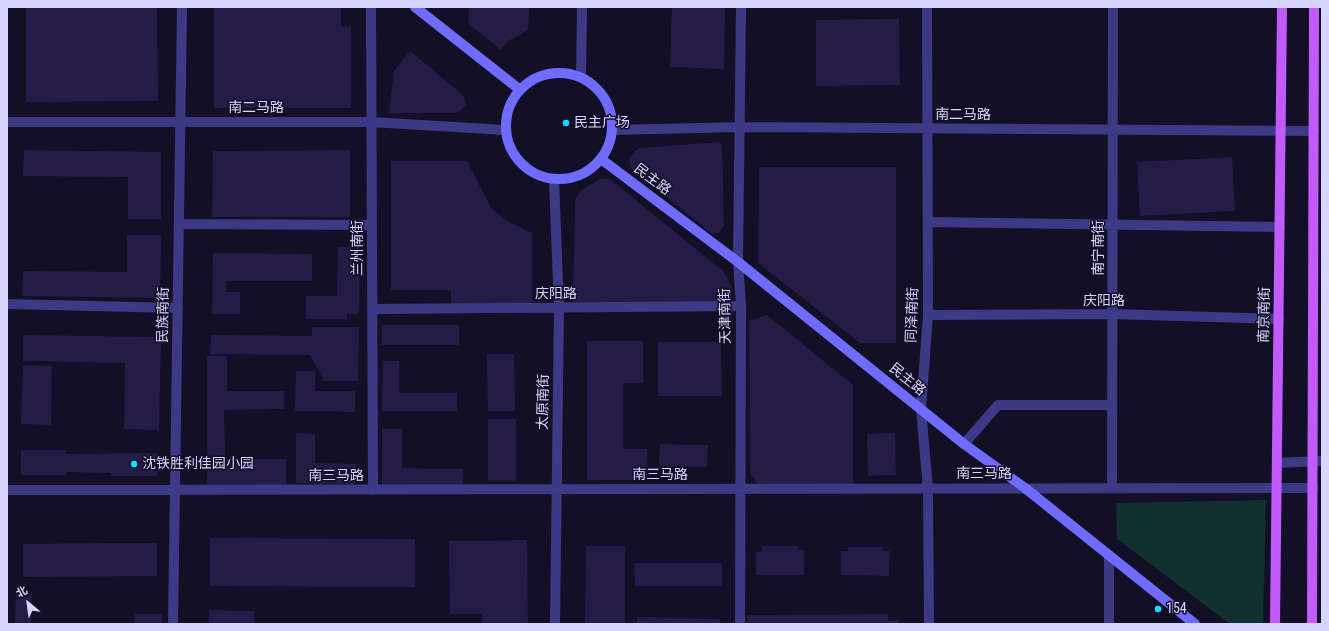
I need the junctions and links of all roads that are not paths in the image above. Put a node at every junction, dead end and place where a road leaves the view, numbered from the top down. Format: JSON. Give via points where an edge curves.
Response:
{"nodes":[{"id":1,"x":182,"y":7,"type":"edge"},
{"id":2,"x":371,"y":7,"type":"edge"},
{"id":3,"x":415,"y":7,"type":"edge"},
{"id":4,"x":582,"y":7,"type":"edge"},
{"id":5,"x":741,"y":7,"type":"edge"},
{"id":6,"x":927,"y":7,"type":"edge"},
{"id":7,"x":1113,"y":7,"type":"edge"},
{"id":8,"x":1282,"y":7,"type":"edge"},
{"id":9,"x":1314,"y":7,"type":"edge"},
{"id":10,"x":581,"y":77,"type":"junction"},
{"id":11,"x":520,"y":89,"type":"junction"},
{"id":12,"x":7,"y":122,"type":"edge"},
{"id":13,"x":180,"y":122,"type":"junction"},
{"id":14,"x":372,"y":122,"type":"junction"},
{"id":15,"x":741,"y":128,"type":"junction"},
{"id":16,"x":928,"y":129,"type":"junction"},
{"id":17,"x":505,"y":130,"type":"junction"},
{"id":18,"x":613,"y":130,"type":"junction"},
{"id":19,"x":1113,"y":130,"type":"junction"},
{"id":20,"x":1281,"y":131,"type":"junction"},
{"id":21,"x":1314,"y":131,"type":"junction"},
{"id":22,"x":601,"y":159,"type":"junction"},
{"id":23,"x":554,"y":180,"type":"junction"},
{"id":24,"x":928,"y":222,"type":"junction"},
{"id":25,"x":179,"y":224,"type":"junction"},
{"id":26,"x":1113,"y":224,"type":"junction"},
{"id":27,"x":372,"y":225,"type":"junction"},
{"id":28,"x":1280,"y":226,"type":"junction"},
{"id":29,"x":738,"y":262,"type":"junction"},
{"id":30,"x":7,"y":304,"type":"edge"},
{"id":31,"x":741,"y":306,"type":"junction"},
{"id":32,"x":178,"y":308,"type":"junction"},
{"id":33,"x":559,"y":308,"type":"junction"},
{"id":34,"x":372,"y":309,"type":"junction"},
{"id":35,"x":1113,"y":314,"type":"junction"},
{"id":36,"x":928,"y":315,"type":"junction"},
{"id":37,"x":1279,"y":319,"type":"junction"},
{"id":38,"x":1112,"y":405,"type":"junction"},
{"id":39,"x":921,"y":409,"type":"junction"},
{"id":40,"x":964,"y":444,"type":"junction"},
{"id":41,"x":1317,"y":461,"type":"edge"},
{"id":42,"x":1277,"y":463,"type":"junction"},
{"id":43,"x":928,"y":488,"type":"junction"},
{"id":44,"x":1025,"y":488,"type":"junction"},
{"id":45,"x":1112,"y":488,"type":"junction"},
{"id":46,"x":1277,"y":488,"type":"junction"},
{"id":47,"x":1313,"y":488,"type":"junction"},
{"id":48,"x":557,"y":489,"type":"junction"},
{"id":49,"x":740,"y":489,"type":"junction"},
{"id":50,"x":7,"y":490,"type":"edge"},
{"id":51,"x":175,"y":490,"type":"junction"},
{"id":52,"x":373,"y":490,"type":"junction"},
{"id":53,"x":1109,"y":557,"type":"junction"},
{"id":54,"x":173,"y":624,"type":"edge"},
{"id":55,"x":555,"y":624,"type":"edge"},
{"id":56,"x":740,"y":624,"type":"edge"},
{"id":57,"x":929,"y":624,"type":"edge"},
{"id":58,"x":1109,"y":624,"type":"edge"},
{"id":59,"x":1194,"y":624,"type":"edge"},
{"id":60,"x":1275,"y":624,"type":"edge"},
{"id":61,"x":1312,"y":624,"type":"edge"}],
"edges":[{"from":1,"to":13,"type":"street","name":"民族南街"},
{"from":2,"to":14,"type":"street","name":"兰州南街"},
{"from":3,"to":11,"type":"street"},
{"from":4,"to":10,"type":"street"},
{"from":5,"to":15,"type":"street","name":"天津南街"},
{"from":6,"to":16,"type":"street","name":"同泽南街"},
{"from":7,"to":19,"type":"street","name":"南宁南街"},
{"from":8,"to":20,"type":"main road","name":"南京南街"},
{"from":9,"to":21,"type":"main road"},
{"from":10,"to":11,"type":"street","via":[[565,72],[548,73],[533,79]]},
{"from":10,"to":18,"type":"street","via":[[595,86],[606,99],[612,114]]},
{"from":11,"to":17,"type":"street","via":[[509,108]]},
{"from":12,"to":13,"type":"street","name":"南二马路"},
{"from":13,"to":14,"type":"street","name":"南二马路"},
{"from":13,"to":25,"type":"street","name":"民族南街"},
{"from":14,"to":17,"type":"street","name":"南二马路"},
{"from":14,"to":27,"type":"street","name":"兰州南街"},
{"from":15,"to":16,"type":"street","name":"南二马路"},
{"from":15,"to":18,"type":"street","name":"南二马路"},
{"from":15,"to":29,"type":"street","name":"天津南街"},
{"from":16,"to":19,"type":"street","name":"南二马路"},
{"from":16,"to":24,"type":"street","name":"同泽南街"},
{"from":17,"to":23,"type":"street","via":[[515,158],[526,169]]},
{"from":18,"to":22,"type":"street","via":[[609,146]]},
{"from":19,"to":20,"type":"street","name":"南二马路"},
{"from":19,"to":26,"type":"street","name":"南宁南街"},
{"from":20,"to":21,"type":"street","name":"南二马路"},
{"from":20,"to":28,"type":"main road","name":"南京南街"},
{"from":21,"to":41,"type":"main road"},
{"from":22,"to":23,"type":"street","via":[[588,171],[577,176]]},
{"from":22,"to":29,"type":"street","name":"民主路"},
{"from":23,"to":33,"type":"street","name":"太原南街"},
{"from":24,"to":26,"type":"street"},
{"from":24,"to":36,"type":"street","name":"同泽南街"},
{"from":25,"to":27,"type":"street"},
{"from":25,"to":32,"type":"street","name":"民族南街"},
{"from":26,"to":28,"type":"street"},
{"from":26,"to":35,"type":"street","name":"南宁南街"},
{"from":27,"to":34,"type":"street","name":"兰州南街"},
{"from":28,"to":37,"type":"main road","name":"南京南街"},
{"from":29,"to":31,"type":"street","name":"天津南街"},
{"from":29,"to":39,"type":"street","name":"民主路"},
{"from":30,"to":32,"type":"street"},
{"from":31,"to":33,"type":"street","name":"庆阳路"},
{"from":31,"to":49,"type":"street","name":"天津南街"},
{"from":32,"to":51,"type":"street","name":"民族南街"},
{"from":33,"to":34,"type":"street","name":"庆阳路"},
{"from":33,"to":48,"type":"street","name":"太原南街"},
{"from":34,"to":52,"type":"street","name":"兰州南街"},
{"from":35,"to":36,"type":"street","name":"庆阳路"},
{"from":35,"to":37,"type":"street","name":"庆阳路"},
{"from":35,"to":38,"type":"street","name":"南宁南街"},
{"from":36,"to":39,"type":"street","name":"同泽南街"},
{"from":37,"to":42,"type":"main road","name":"南京南街"},
{"from":38,"to":40,"type":"street","via":[[998,405]]},
{"from":38,"to":45,"type":"street","name":"南宁南街"},
{"from":39,"to":40,"type":"street","name":"民主路"},
{"from":39,"to":43,"type":"street","name":"同泽南街"},
{"from":40,"to":44,"type":"street","name":"民主路"},
{"from":41,"to":42,"type":"street"},
{"from":41,"to":47,"type":"main road"},
{"from":42,"to":46,"type":"main road","name":"南京南街"},
{"from":43,"to":44,"type":"street","name":"南三马路"},
{"from":43,"to":49,"type":"street","name":"南三马路"},
{"from":43,"to":57,"type":"street","name":"同泽南街"},
{"from":44,"to":45,"type":"street","name":"南三马路"},
{"from":44,"to":53,"type":"street","name":"民主路"},
{"from":45,"to":46,"type":"street","name":"南三马路"},
{"from":46,"to":47,"type":"street","name":"南三马路"},
{"from":46,"to":60,"type":"main road","name":"南京南街"},
{"from":47,"to":61,"type":"main road"},
{"from":48,"to":49,"type":"street","name":"南三马路"},
{"from":48,"to":52,"type":"street","name":"南三马路"},
{"from":48,"to":55,"type":"street","name":"太原南街"},
{"from":49,"to":56,"type":"street","name":"天津南街"},
{"from":50,"to":51,"type":"street","name":"南三马路"},
{"from":51,"to":52,"type":"street","name":"南三马路"},
{"from":51,"to":54,"type":"street","name":"民族南街"},
{"from":53,"to":58,"type":"street"},
{"from":53,"to":59,"type":"street","name":"民主路"}]}
